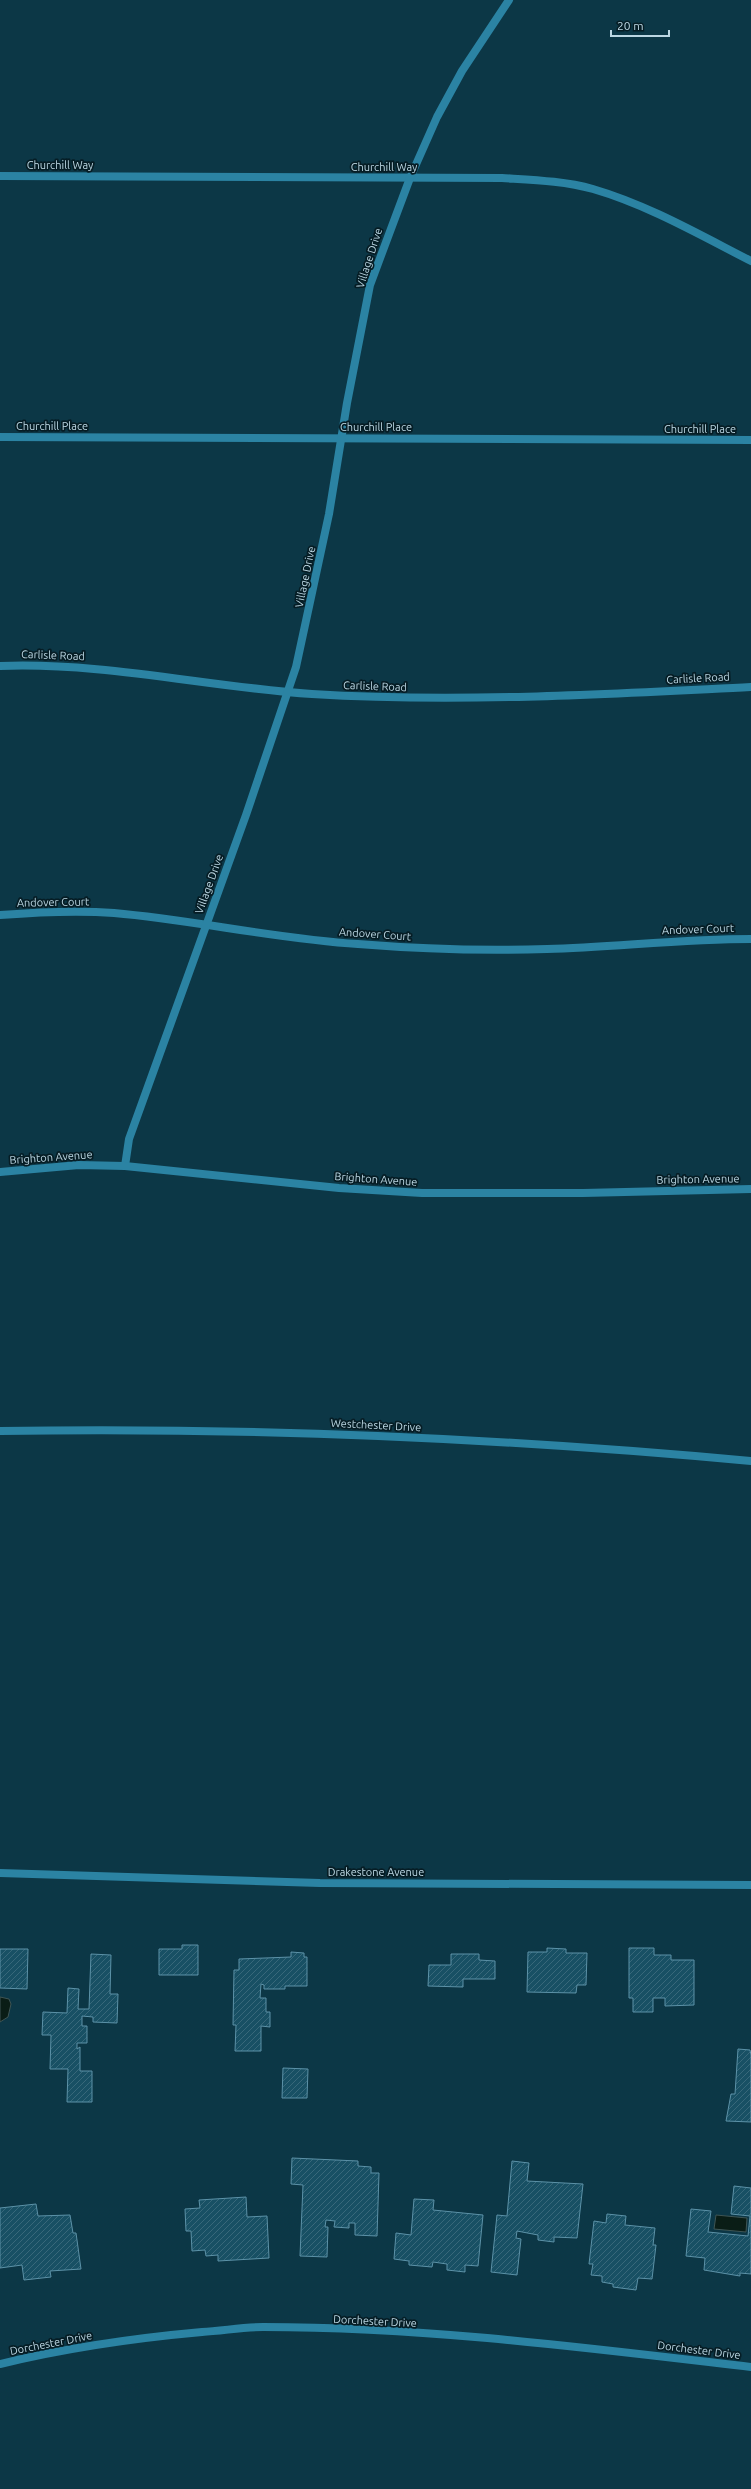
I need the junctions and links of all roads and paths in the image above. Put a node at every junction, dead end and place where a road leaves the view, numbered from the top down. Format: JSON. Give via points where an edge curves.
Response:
{"nodes":[{"id":1,"x":509,"y":0,"type":"edge"},
{"id":2,"x":0,"y":176,"type":"edge"},
{"id":3,"x":410,"y":178,"type":"junction"},
{"id":4,"x":751,"y":261,"type":"edge"},
{"id":5,"x":0,"y":437,"type":"edge"},
{"id":6,"x":340,"y":438,"type":"junction"},
{"id":7,"x":751,"y":440,"type":"edge"},
{"id":8,"x":0,"y":666,"type":"edge"},
{"id":9,"x":751,"y":687,"type":"edge"},
{"id":10,"x":288,"y":692,"type":"junction"},
{"id":11,"x":0,"y":915,"type":"edge"},
{"id":12,"x":206,"y":925,"type":"junction"},
{"id":13,"x":751,"y":939,"type":"edge"},
{"id":14,"x":125,"y":1166,"type":"junction"},
{"id":15,"x":0,"y":1172,"type":"edge"},
{"id":16,"x":751,"y":1189,"type":"edge"},
{"id":17,"x":0,"y":1431,"type":"edge"},
{"id":18,"x":751,"y":1461,"type":"edge"},
{"id":19,"x":0,"y":1873,"type":"edge"},
{"id":20,"x":751,"y":1885,"type":"edge"},
{"id":21,"x":0,"y":2364,"type":"edge"},
{"id":22,"x":751,"y":2367,"type":"edge"}],
"edges":[{"from":1,"to":3,"type":"street","name":"Village Drive","via":[[462,71],[437,117]]},
{"from":2,"to":3,"type":"street","name":"Churchill Way"},
{"from":3,"to":4,"type":"street","name":"Churchill Way","via":[[502,178],[549,181],[592,189],[689,230]]},
{"from":3,"to":6,"type":"street","name":"Village Drive","via":[[370,285]]},
{"from":5,"to":6,"type":"street","name":"Churchill Place"},
{"from":6,"to":7,"type":"street","name":"Churchill Place"},
{"from":6,"to":10,"type":"street","name":"Village Drive","via":[[329,514],[307,621]]},
{"from":8,"to":10,"type":"street","name":"Carlisle Road","via":[[60,665],[112,669]]},
{"from":9,"to":10,"type":"street","name":"Carlisle Road","via":[[521,698],[435,699]]},
{"from":10,"to":12,"type":"street","name":"Village Drive"},
{"from":11,"to":12,"type":"street","name":"Andover Court","via":[[47,912],[113,913]]},
{"from":12,"to":13,"type":"street","name":"Andover Court","via":[[349,944],[431,948],[547,949],[680,940]]},
{"from":12,"to":14,"type":"street","name":"Village Drive","via":[[129,1139]]},
{"from":14,"to":15,"type":"street","name":"Brighton Avenue","via":[[71,1166]]},
{"from":14,"to":16,"type":"street","name":"Brighton Avenue","via":[[339,1188],[422,1193]]},
{"from":17,"to":18,"type":"street","name":"Westchester Drive","via":[[320,1433],[543,1444]]},
{"from":19,"to":20,"type":"street","name":"Drakestone Avenue","via":[[320,1883]]},
{"from":21,"to":22,"type":"street","name":"Dorchester Drive","via":[[152,2337],[261,2327],[378,2331],[555,2345]]}]}
